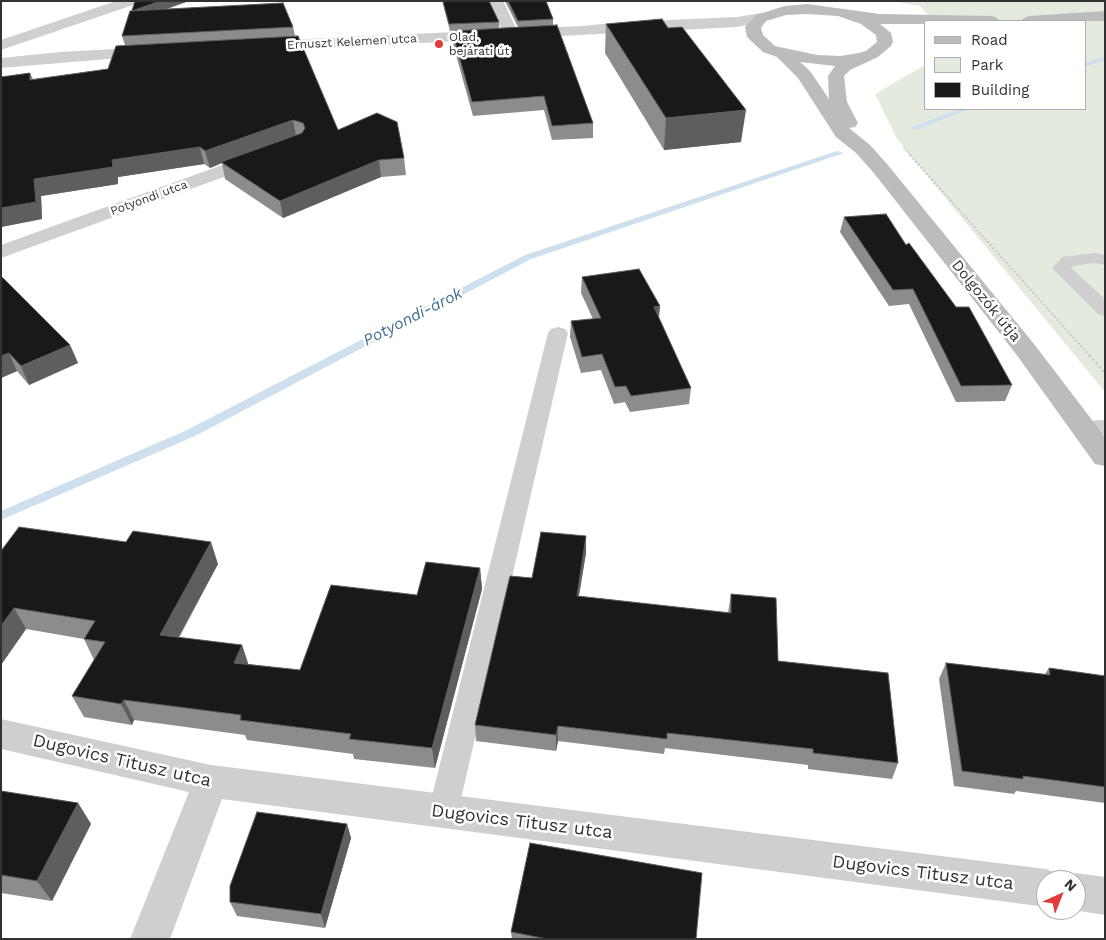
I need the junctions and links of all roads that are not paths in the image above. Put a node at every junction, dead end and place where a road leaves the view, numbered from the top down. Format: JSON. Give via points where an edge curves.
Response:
{"nodes":[{"id":1,"x":131,"y":1,"type":"edge"},
{"id":2,"x":495,"y":1,"type":"edge"},
{"id":3,"x":805,"y":1,"type":"edge"},
{"id":4,"x":830,"y":11,"type":"junction"},
{"id":5,"x":763,"y":12,"type":"edge"},
{"id":6,"x":849,"y":14,"type":"junction"},
{"id":7,"x":1105,"y":16,"type":"edge"},
{"id":8,"x":955,"y":20,"type":"edge"},
{"id":9,"x":1044,"y":20,"type":"edge"},
{"id":10,"x":582,"y":31,"type":"junction"},
{"id":11,"x":511,"y":34,"type":"junction"},
{"id":12,"x":914,"y":35,"type":"edge"},
{"id":13,"x":760,"y":42,"type":"junction"},
{"id":14,"x":1,"y":44,"type":"edge"},
{"id":15,"x":883,"y":46,"type":"junction"},
{"id":16,"x":251,"y":47,"type":"edge"},
{"id":17,"x":161,"y":52,"type":"edge"},
{"id":18,"x":783,"y":54,"type":"junction"},
{"id":19,"x":862,"y":57,"type":"junction"},
{"id":20,"x":1,"y":63,"type":"edge"},
{"id":21,"x":862,"y":149,"type":"junction"},
{"id":22,"x":279,"y":150,"type":"edge"},
{"id":23,"x":1,"y":252,"type":"edge"},
{"id":24,"x":1105,"y":260,"type":"edge"},
{"id":25,"x":1105,"y":310,"type":"edge"},
{"id":26,"x":558,"y":333,"type":"dead end"},
{"id":27,"x":1094,"y":427,"type":"edge"},
{"id":28,"x":1105,"y":457,"type":"edge"},
{"id":29,"x":1,"y":734,"type":"edge"},
{"id":30,"x":211,"y":781,"type":"junction"},
{"id":31,"x":444,"y":812,"type":"junction"},
{"id":32,"x":1036,"y":887,"type":"edge"},
{"id":33,"x":1086,"y":893,"type":"edge"},
{"id":34,"x":1105,"y":896,"type":"edge"},
{"id":35,"x":150,"y":939,"type":"edge"}],
"edges":[{"from":1,"to":14,"type":"street"},
{"from":2,"to":11,"type":"street"},
{"from":3,"to":4,"type":"main road"},
{"from":4,"to":5,"type":"main road","via":[[795,9]]},
{"from":4,"to":6,"type":"main road"},
{"from":5,"to":10,"type":"street","name":"Ernuszt Kelemen utca","via":[[737,22]]},
{"from":5,"to":13,"type":"main road","via":[[753,27]]},
{"from":6,"to":8,"type":"main road"},
{"from":6,"to":15,"type":"main road","via":[[879,28],[885,37]]},
{"from":7,"to":9,"type":"main road"},
{"from":10,"to":11,"type":"street","name":"Ernuszt Kelemen utca"},
{"from":10,"to":13,"type":"street","name":"Ernuszt Kelemen utca","via":[[665,33]]},
{"from":11,"to":16,"type":"street","name":"Ernuszt Kelemen utca"},
{"from":12,"to":15,"type":"main road"},
{"from":13,"to":18,"type":"main road"},
{"from":15,"to":19,"type":"main road"},
{"from":17,"to":20,"type":"street"},
{"from":18,"to":19,"type":"main road","via":[[830,61]]},
{"from":18,"to":21,"type":"main road","name":"Dolgozók útja","via":[[804,75],[844,133]]},
{"from":19,"to":21,"type":"main road","name":"Dolgozók útja","via":[[844,66],[836,76],[838,102]]},
{"from":21,"to":27,"type":"main road","name":"Dolgozók útja","via":[[1025,349]]},
{"from":22,"to":23,"type":"street","name":"Potyondi utca"},
{"from":24,"to":25,"type":"lane","via":[[1068,261],[1061,268]]},
{"from":26,"to":31,"type":"lane"},
{"from":27,"to":28,"type":"main road","name":"Dolgozók útja"},
{"from":29,"to":30,"type":"street","name":"Dugovics Titusz utca"},
{"from":30,"to":31,"type":"street","name":"Dugovics Titusz utca"},
{"from":30,"to":35,"type":"street"},
{"from":31,"to":32,"type":"street","name":"Dugovics Titusz utca"},
{"from":33,"to":34,"type":"street"}]}
